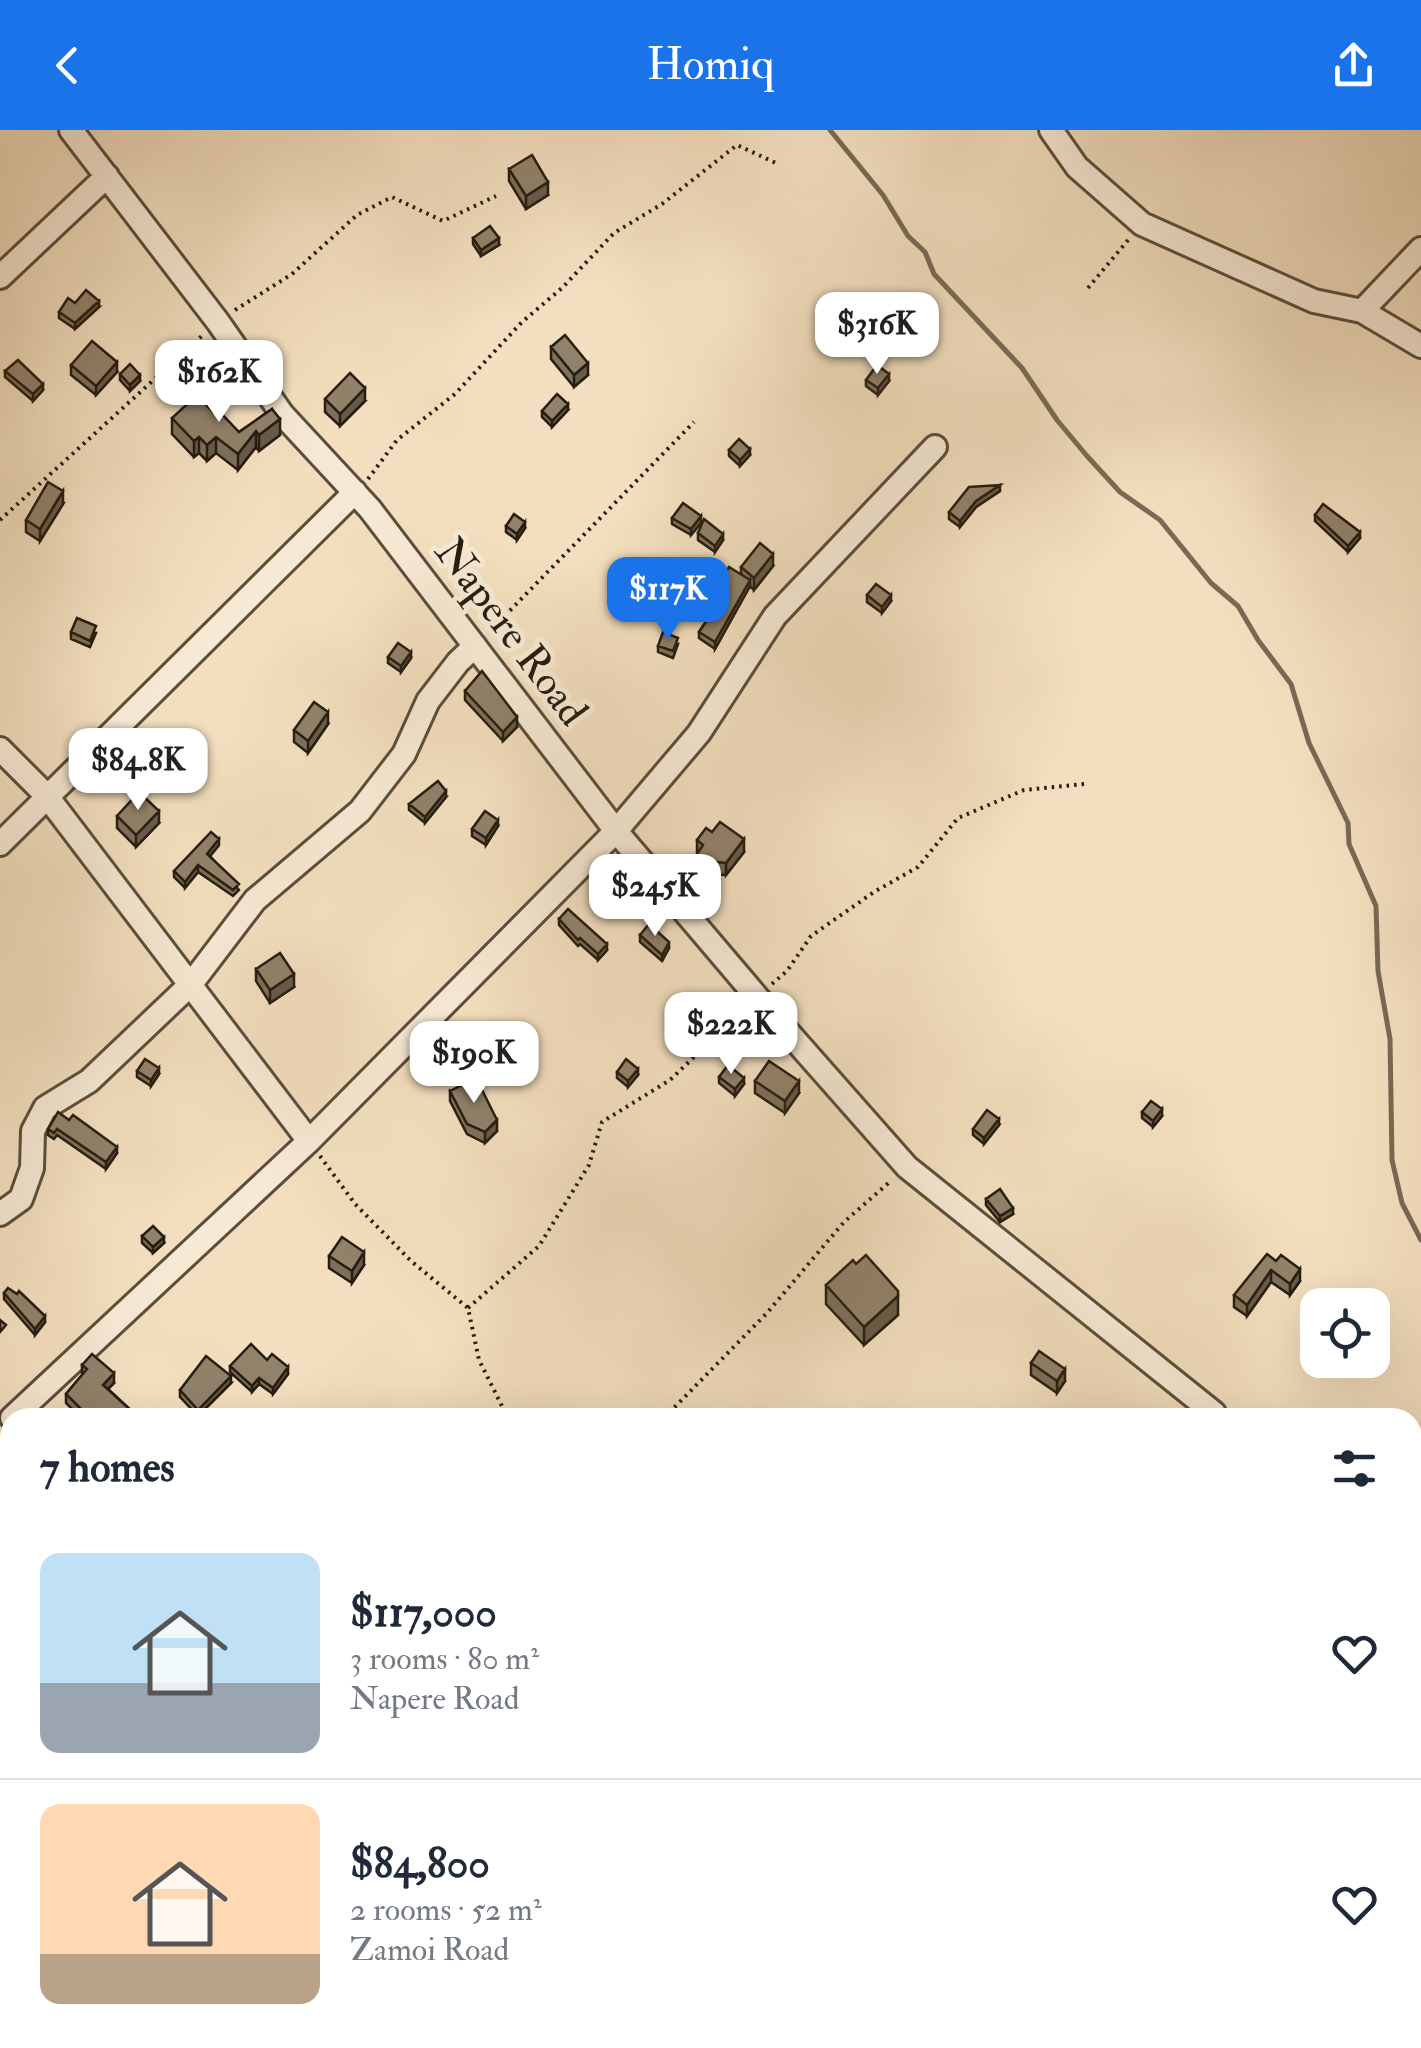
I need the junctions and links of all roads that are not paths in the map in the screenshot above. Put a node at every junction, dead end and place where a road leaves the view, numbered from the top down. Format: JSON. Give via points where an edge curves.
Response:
{"nodes":[{"id":1,"x":72,"y":130,"type":"edge"},
{"id":2,"x":1051,"y":130,"type":"edge"},
{"id":3,"x":107,"y":176,"type":"junction"},
{"id":4,"x":1421,"y":249,"type":"edge"},
{"id":5,"x":0,"y":278,"type":"edge"},
{"id":6,"x":1362,"y":311,"type":"junction"},
{"id":7,"x":1421,"y":346,"type":"edge"},
{"id":8,"x":935,"y":447,"type":"dead end"},
{"id":9,"x":355,"y":492,"type":"junction"},
{"id":10,"x":475,"y":646,"type":"junction"},
{"id":11,"x":0,"y":749,"type":"edge"},
{"id":12,"x":46,"y":795,"type":"junction"},
{"id":13,"x":616,"y":831,"type":"junction"},
{"id":14,"x":0,"y":844,"type":"edge"},
{"id":15,"x":191,"y":984,"type":"junction"},
{"id":16,"x":309,"y":1141,"type":"junction"},
{"id":17,"x":0,"y":1214,"type":"edge"},
{"id":18,"x":22,"y":1408,"type":"edge"},
{"id":19,"x":1208,"y":1408,"type":"edge"}],
"edges":[{"from":1,"to":3,"type":"street","name":"Napere Road"},
{"from":2,"to":6,"type":"street","via":[[1077,167],[1142,224],[1314,301]]},
{"from":3,"to":5,"type":"street"},
{"from":3,"to":9,"type":"street","name":"Napere Road","via":[[282,414]]},
{"from":4,"to":6,"type":"street"},
{"from":6,"to":7,"type":"street"},
{"from":8,"to":13,"type":"street","via":[[776,616],[699,733]]},
{"from":9,"to":10,"type":"street","name":"Napere Road"},
{"from":9,"to":12,"type":"street"},
{"from":10,"to":13,"type":"street","name":"Napere Road"},
{"from":10,"to":15,"type":"street","via":[[428,701],[404,754],[360,811],[255,900]]},
{"from":11,"to":12,"type":"street"},
{"from":12,"to":14,"type":"street"},
{"from":12,"to":15,"type":"street"},
{"from":13,"to":16,"type":"street"},
{"from":13,"to":19,"type":"street","name":"Napere Road","via":[[907,1167]]},
{"from":15,"to":16,"type":"street"},
{"from":15,"to":17,"type":"street","via":[[90,1081],[46,1108],[33,1131],[32,1168],[21,1198]]},
{"from":16,"to":18,"type":"street"}]}
